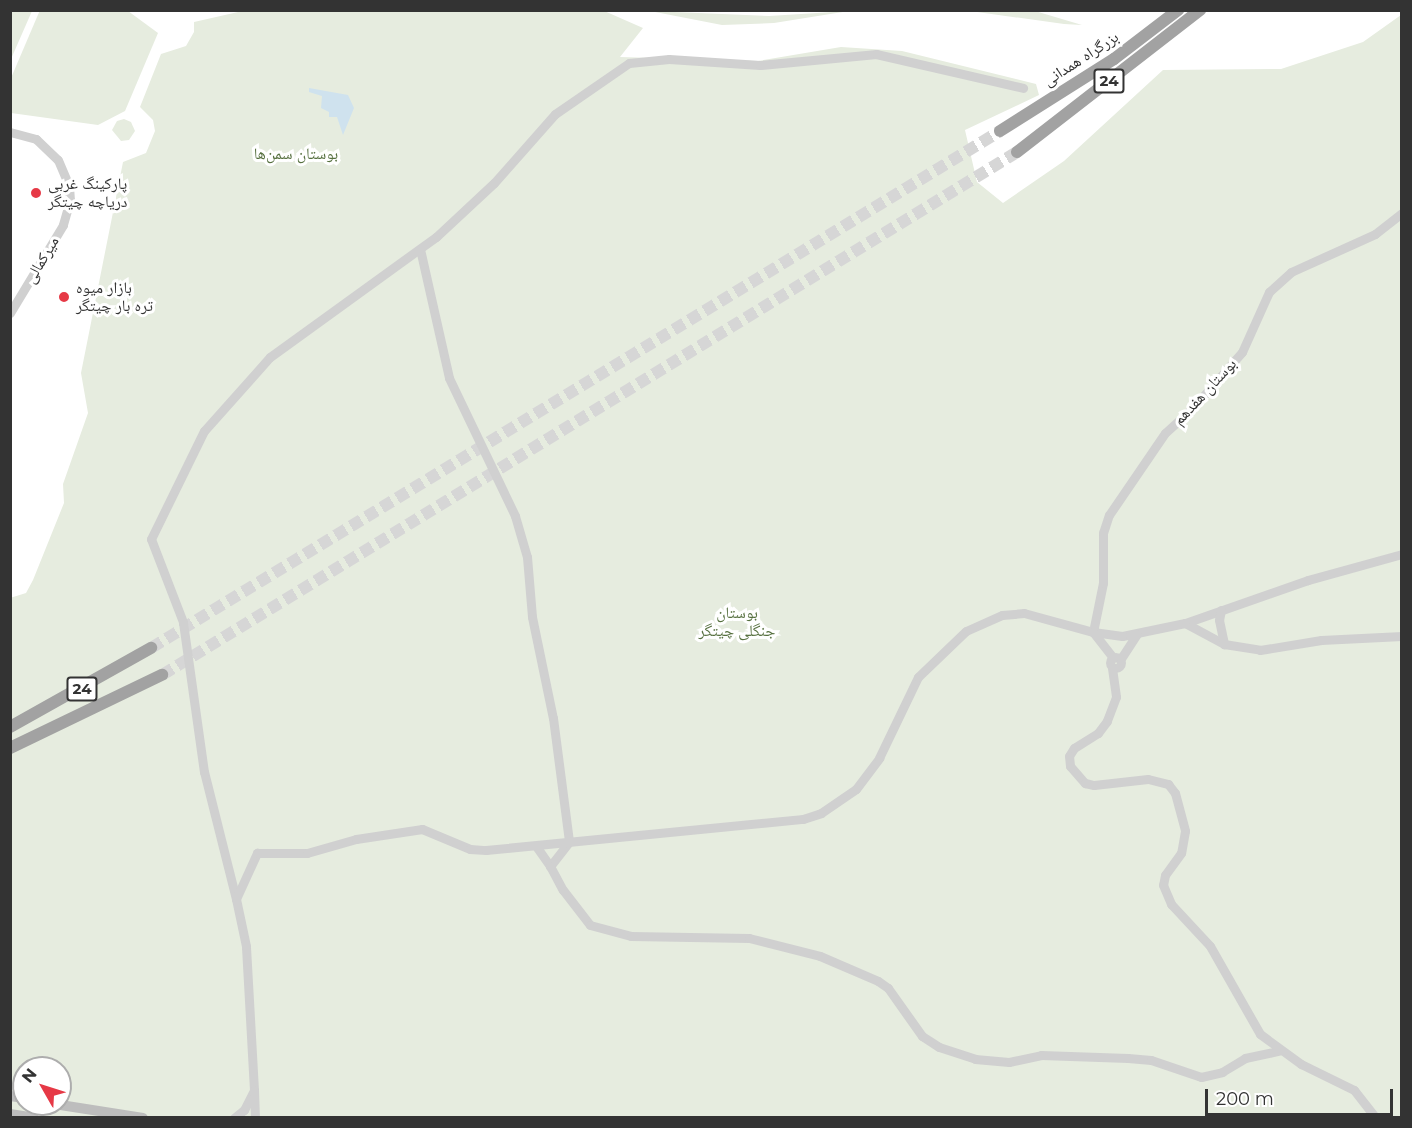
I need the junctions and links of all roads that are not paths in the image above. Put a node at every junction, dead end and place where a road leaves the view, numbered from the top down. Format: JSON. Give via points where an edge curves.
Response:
{"nodes":[{"id":1,"x":1178,"y":10,"type":"edge"},
{"id":2,"x":1200,"y":10,"type":"edge"},
{"id":3,"x":1023,"y":88,"type":"dead end"},
{"id":4,"x":999,"y":131,"type":"tunnel mouth"},
{"id":5,"x":10,"y":132,"type":"edge"},
{"id":6,"x":1017,"y":152,"type":"tunnel mouth"},
{"id":7,"x":1401,"y":213,"type":"edge"},
{"id":8,"x":420,"y":249,"type":"junction"},
{"id":9,"x":10,"y":313,"type":"edge"},
{"id":10,"x":1401,"y":554,"type":"edge"},
{"id":11,"x":1221,"y":610,"type":"junction"},
{"id":12,"x":1185,"y":623,"type":"junction"},
{"id":13,"x":1093,"y":633,"type":"junction"},
{"id":14,"x":1137,"y":634,"type":"junction"},
{"id":15,"x":1401,"y":636,"type":"edge"},
{"id":16,"x":1224,"y":644,"type":"junction"},
{"id":17,"x":151,"y":648,"type":"tunnel mouth"},
{"id":18,"x":1115,"y":662,"type":"junction"},
{"id":19,"x":162,"y":675,"type":"tunnel mouth"},
{"id":20,"x":10,"y":726,"type":"edge"},
{"id":21,"x":10,"y":750,"type":"edge"},
{"id":22,"x":569,"y":842,"type":"junction"},
{"id":23,"x":536,"y":846,"type":"junction"},
{"id":24,"x":550,"y":866,"type":"junction"},
{"id":25,"x":237,"y":899,"type":"junction"},
{"id":26,"x":1279,"y":1051,"type":"junction"},
{"id":27,"x":254,"y":1090,"type":"junction"},
{"id":28,"x":72,"y":1107,"type":"edge"},
{"id":29,"x":10,"y":1115,"type":"edge"},
{"id":30,"x":15,"y":1118,"type":"edge"},
{"id":31,"x":34,"y":1118,"type":"edge"},
{"id":32,"x":143,"y":1118,"type":"edge"},
{"id":33,"x":234,"y":1118,"type":"edge"},
{"id":34,"x":255,"y":1118,"type":"edge"},
{"id":35,"x":1376,"y":1118,"type":"edge"}],
"edges":[{"from":1,"to":4,"type":"highway","name":"بزرگراه همدانی","number":"24","via":[[1114,60]]},
{"from":2,"to":6,"type":"highway","name":"بزرگراه همدانی","number":"24"},
{"from":3,"to":8,"type":"street","via":[[876,54],[760,64],[669,59],[629,63],[555,114],[494,183]]},
{"from":5,"to":9,"type":"street","name":"میرکمالی","via":[[36,139],[64,169],[69,186],[68,213]]},
{"from":7,"to":13,"type":"street","name":"بوستان هفدهم","via":[[1375,234],[1291,272],[1269,292],[1242,352],[1192,410],[1165,433],[1140,466],[1109,515],[1103,533],[1103,583]]},
{"from":8,"to":22,"type":"street","via":[[454,394],[522,535]]},
{"from":8,"to":25,"type":"street","via":[[270,357],[243,386],[204,431],[151,539],[183,622],[204,772]]},
{"from":10,"to":11,"type":"street"},
{"from":11,"to":12,"type":"street"},
{"from":11,"to":16,"type":"street"},
{"from":12,"to":14,"type":"street"},
{"from":12,"to":16,"type":"street"},
{"from":13,"to":14,"type":"street"},
{"from":13,"to":18,"type":"street"},
{"from":13,"to":22,"type":"street","via":[[1024,613],[1002,615],[966,631],[918,677],[868,774],[856,789],[821,813],[779,823]]},
{"from":14,"to":18,"type":"street"},
{"from":15,"to":16,"type":"street","via":[[1321,640],[1260,650]]},
{"from":17,"to":20,"type":"highway","number":"24"},
{"from":18,"to":26,"type":"street","via":[[1116,697],[1107,721],[1098,733],[1074,748],[1070,766],[1085,783],[1158,780],[1175,793],[1185,843],[1165,875],[1166,894],[1222,964],[1250,1021]]},
{"from":19,"to":21,"type":"highway","number":"24"},
{"from":22,"to":23,"type":"street"},
{"from":22,"to":24,"type":"street"},
{"from":23,"to":24,"type":"street"},
{"from":23,"to":25,"type":"street","via":[[470,849],[422,829],[356,839],[307,853],[257,853]]},
{"from":24,"to":26,"type":"street","via":[[590,925],[631,936],[749,938],[820,956],[878,981],[888,988],[922,1036],[939,1047],[975,1059],[1009,1062],[1041,1055],[1128,1058],[1151,1060],[1201,1077],[1222,1072],[1245,1058]]},
{"from":25,"to":27,"type":"street","via":[[246,946]]},
{"from":26,"to":35,"type":"street","via":[[1354,1090]]},
{"from":27,"to":33,"type":"street","via":[[244,1110]]},
{"from":27,"to":34,"type":"street"},
{"from":28,"to":32,"type":"main road"},
{"from":29,"to":30,"type":"main road"},
{"from":29,"to":31,"type":"main road"}]}
